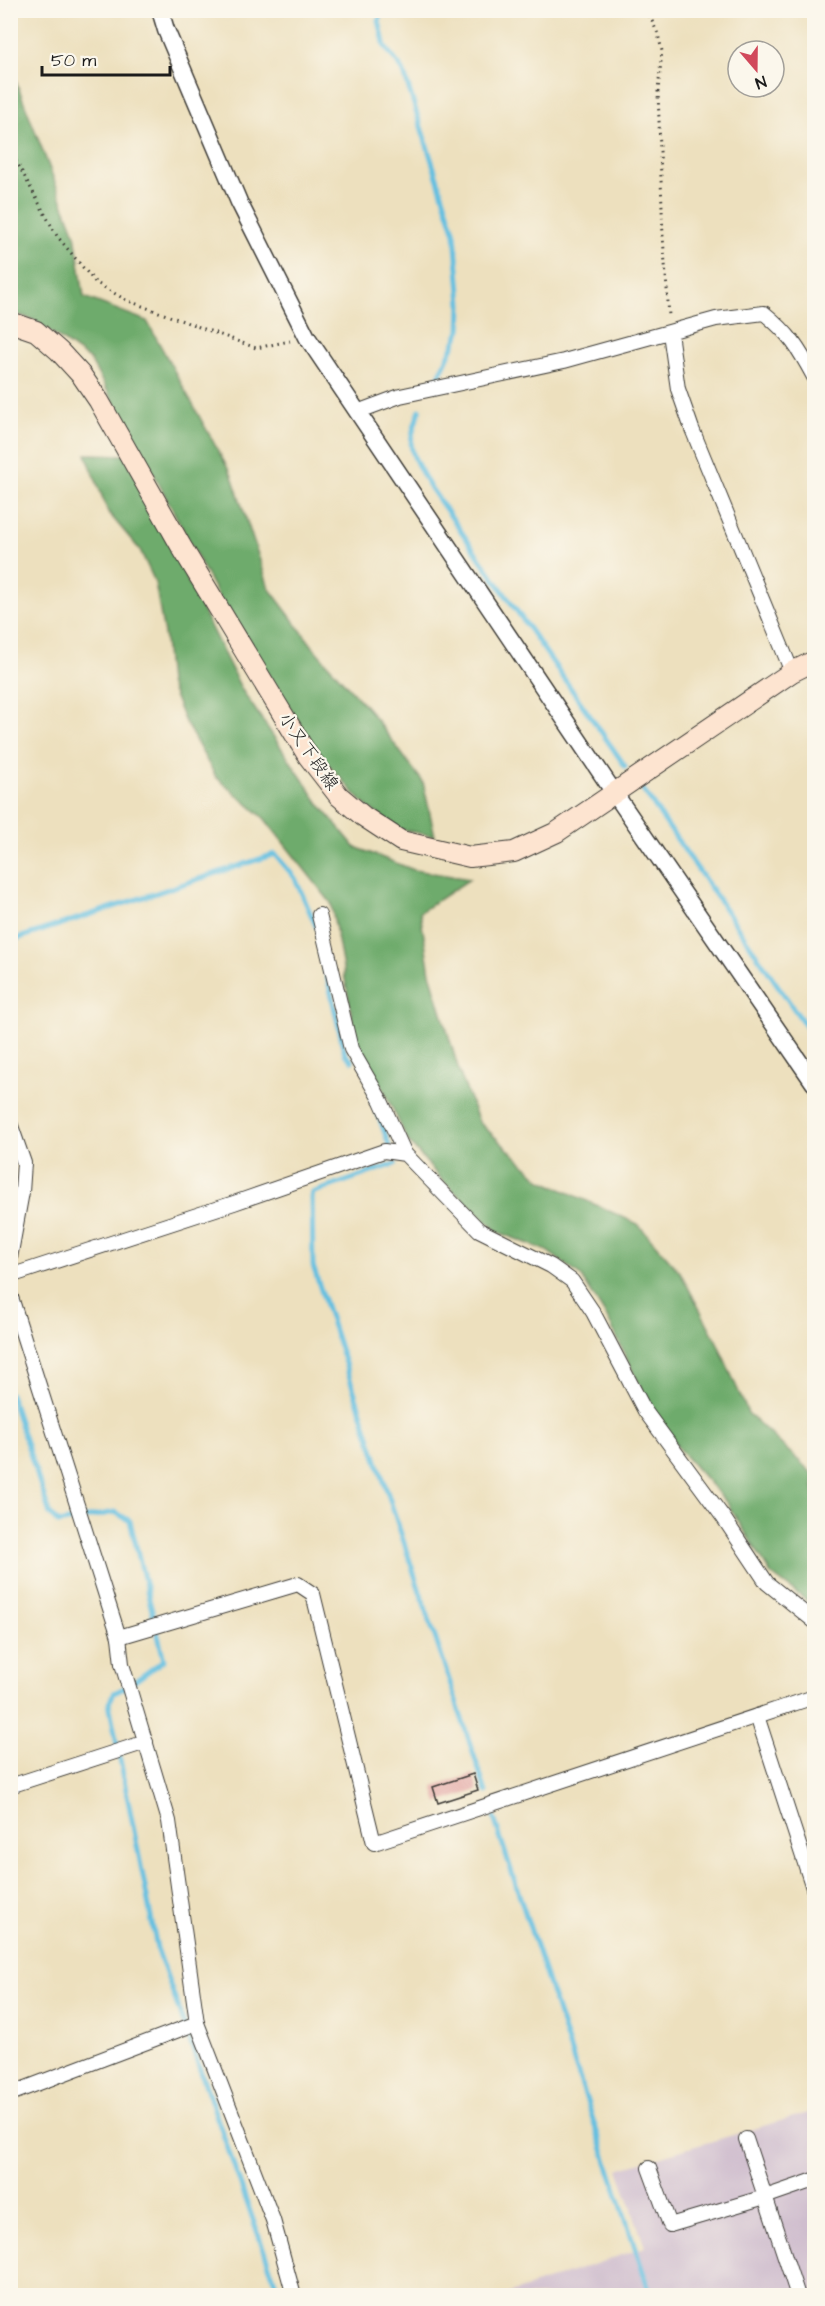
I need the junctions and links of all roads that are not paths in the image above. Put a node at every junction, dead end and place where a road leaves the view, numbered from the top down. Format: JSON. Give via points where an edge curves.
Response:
{"nodes":[{"id":1,"x":160,"y":10,"type":"edge"},
{"id":2,"x":10,"y":322,"type":"edge"},
{"id":3,"x":670,"y":333,"type":"junction"},
{"id":4,"x":814,"y":378,"type":"edge"},
{"id":5,"x":357,"y":412,"type":"junction"},
{"id":6,"x":814,"y":661,"type":"edge"},
{"id":7,"x":792,"y":672,"type":"junction"},
{"id":8,"x":615,"y":794,"type":"junction"},
{"id":9,"x":319,"y":915,"type":"dead end"},
{"id":10,"x":814,"y":1083,"type":"edge"},
{"id":11,"x":10,"y":1123,"type":"edge"},
{"id":12,"x":405,"y":1154,"type":"junction"},
{"id":13,"x":10,"y":1258,"type":"edge"},
{"id":14,"x":10,"y":1276,"type":"edge"},
{"id":15,"x":10,"y":1294,"type":"edge"},
{"id":16,"x":814,"y":1621,"type":"edge"},
{"id":17,"x":119,"y":1637,"type":"junction"},
{"id":18,"x":814,"y":1697,"type":"edge"},
{"id":19,"x":758,"y":1716,"type":"junction"},
{"id":20,"x":146,"y":1742,"type":"junction"},
{"id":21,"x":10,"y":1786,"type":"edge"},
{"id":22,"x":814,"y":1891,"type":"edge"},
{"id":23,"x":197,"y":2022,"type":"junction"},
{"id":24,"x":10,"y":2094,"type":"edge"},
{"id":25,"x":746,"y":2139,"type":"dead end"},
{"id":26,"x":649,"y":2169,"type":"dead end"},
{"id":27,"x":814,"y":2180,"type":"edge"},
{"id":28,"x":765,"y":2197,"type":"junction"},
{"id":29,"x":294,"y":2295,"type":"edge"},
{"id":30,"x":798,"y":2295,"type":"edge"}],
"edges":[{"from":1,"to":5,"type":"street","via":[[239,202],[307,337]]},
{"from":2,"to":8,"type":"main road","name":"小又下段線","via":[[36,331],[82,376],[308,756],[339,795],[363,816],[400,841],[470,856],[514,852],[557,832]]},
{"from":3,"to":4,"type":"street","via":[[716,319],[764,313],[796,344]]},
{"from":3,"to":5,"type":"street","via":[[564,361],[400,396]]},
{"from":3,"to":7,"type":"street","via":[[678,389],[692,429]]},
{"from":5,"to":8,"type":"street"},
{"from":6,"to":7,"type":"main road","name":"小又下段線"},
{"from":7,"to":8,"type":"main road","name":"小又下段線"},
{"from":8,"to":10,"type":"street"},
{"from":9,"to":12,"type":"street","via":[[351,1049]]},
{"from":11,"to":13,"type":"street","via":[[24,1163]]},
{"from":12,"to":14,"type":"street","via":[[384,1151]]},
{"from":12,"to":16,"type":"street","via":[[480,1230],[572,1281],[593,1312],[645,1411],[767,1583]]},
{"from":15,"to":17,"type":"street"},
{"from":17,"to":19,"type":"street","via":[[298,1584],[313,1594],[374,1843]]},
{"from":17,"to":20,"type":"street","via":[[122,1664]]},
{"from":18,"to":19,"type":"street"},
{"from":19,"to":22,"type":"street"},
{"from":20,"to":21,"type":"street"},
{"from":20,"to":23,"type":"street","via":[[169,1821]]},
{"from":23,"to":24,"type":"street"},
{"from":23,"to":29,"type":"street","via":[[273,2220]]},
{"from":25,"to":28,"type":"street"},
{"from":26,"to":28,"type":"street","via":[[670,2225]]},
{"from":27,"to":28,"type":"street"},
{"from":28,"to":30,"type":"street"}]}
